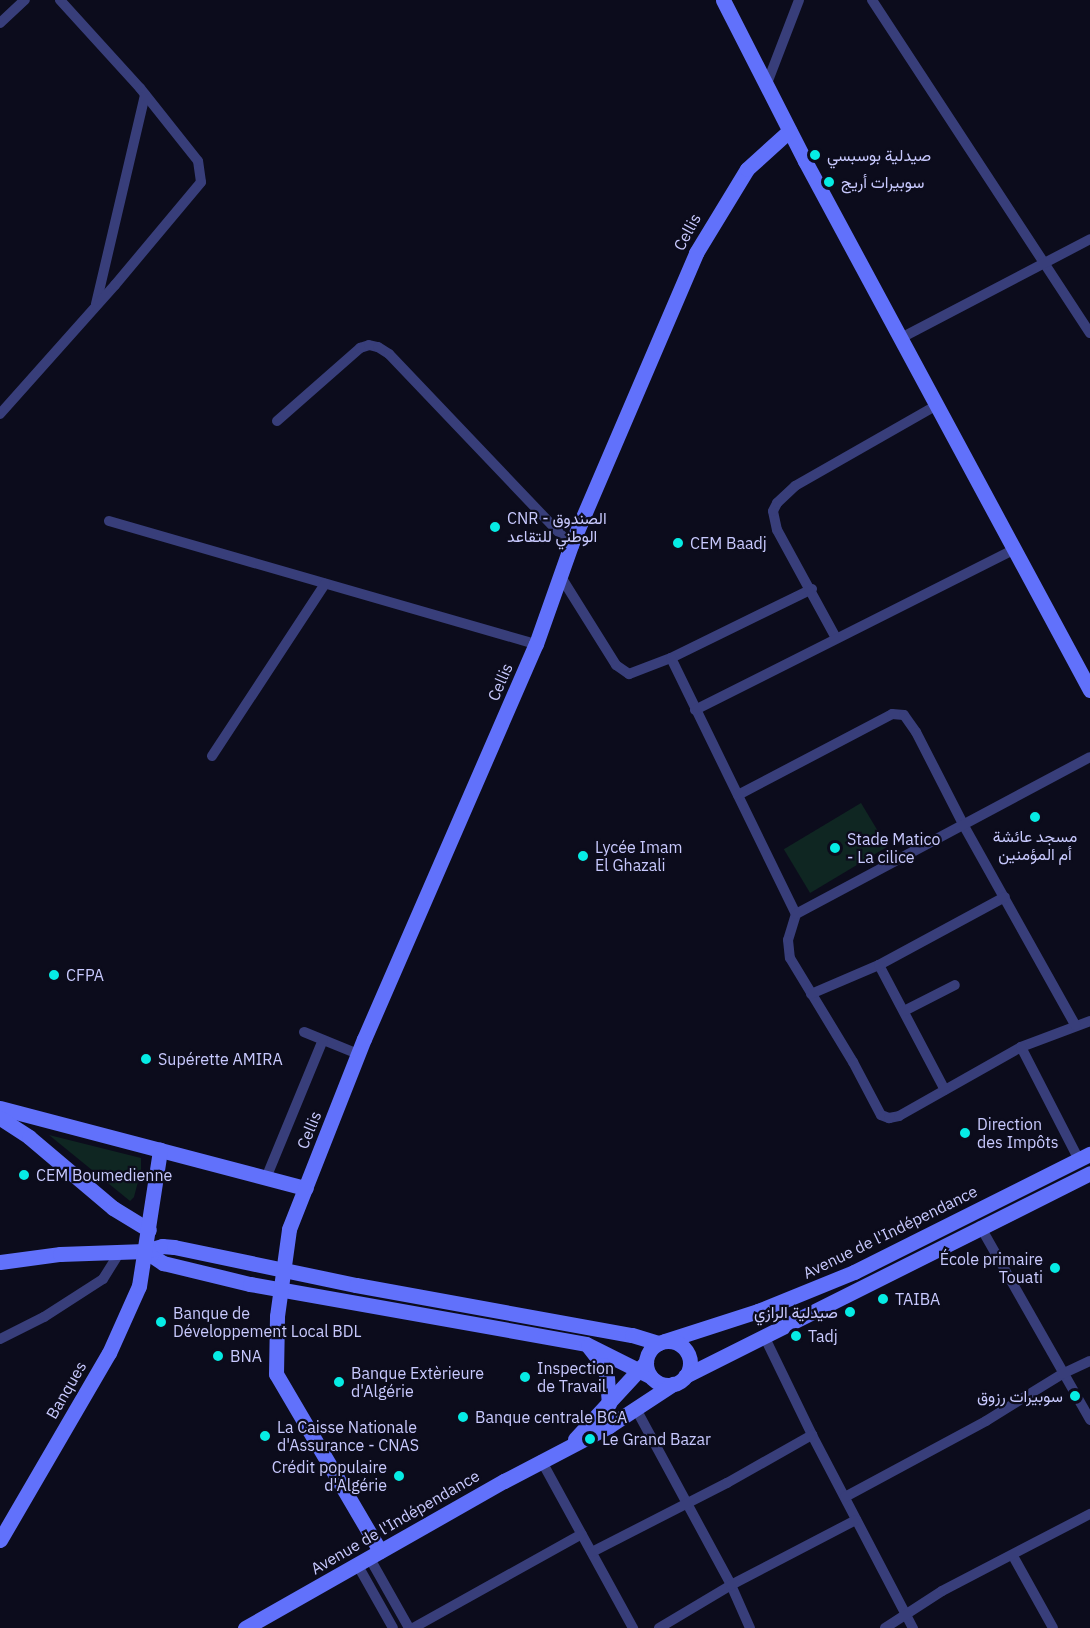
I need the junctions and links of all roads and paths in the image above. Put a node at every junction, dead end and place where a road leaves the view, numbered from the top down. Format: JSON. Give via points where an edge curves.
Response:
{"nodes":[{"id":1,"x":25,"y":0,"type":"edge"},
{"id":2,"x":60,"y":0,"type":"edge"},
{"id":3,"x":799,"y":0,"type":"edge"},
{"id":4,"x":872,"y":0,"type":"edge"},
{"id":5,"x":721,"y":2,"type":"edge"},
{"id":6,"x":0,"y":23,"type":"edge"},
{"id":7,"x":766,"y":86,"type":"junction"},
{"id":8,"x":145,"y":95,"type":"junction"},
{"id":9,"x":789,"y":131,"type":"junction"},
{"id":10,"x":1090,"y":239,"type":"edge"},
{"id":11,"x":1045,"y":263,"type":"junction"},
{"id":12,"x":95,"y":307,"type":"junction"},
{"id":13,"x":1090,"y":333,"type":"edge"},
{"id":14,"x":901,"y":338,"type":"junction"},
{"id":15,"x":937,"y":405,"type":"junction"},
{"id":16,"x":0,"y":414,"type":"edge"},
{"id":17,"x":277,"y":421,"type":"dead end"},
{"id":18,"x":109,"y":521,"type":"dead end"},
{"id":19,"x":571,"y":546,"type":"junction"},
{"id":20,"x":1013,"y":549,"type":"junction"},
{"id":21,"x":561,"y":577,"type":"junction"},
{"id":22,"x":325,"y":584,"type":"junction"},
{"id":23,"x":812,"y":589,"type":"junction"},
{"id":24,"x":836,"y":638,"type":"junction"},
{"id":25,"x":536,"y":644,"type":"junction"},
{"id":26,"x":671,"y":658,"type":"junction"},
{"id":27,"x":1090,"y":690,"type":"edge"},
{"id":28,"x":694,"y":710,"type":"junction"},
{"id":29,"x":213,"y":756,"type":"dead end"},
{"id":30,"x":1090,"y":757,"type":"edge"},
{"id":31,"x":738,"y":795,"type":"junction"},
{"id":32,"x":964,"y":826,"type":"junction"},
{"id":33,"x":1005,"y":897,"type":"junction"},
{"id":34,"x":796,"y":914,"type":"junction"},
{"id":35,"x":879,"y":965,"type":"junction"},
{"id":36,"x":955,"y":985,"type":"dead end"},
{"id":37,"x":811,"y":994,"type":"junction"},
{"id":38,"x":904,"y":1011,"type":"junction"},
{"id":39,"x":1090,"y":1021,"type":"edge"},
{"id":40,"x":1075,"y":1025,"type":"junction"},
{"id":41,"x":304,"y":1032,"type":"dead end"},
{"id":42,"x":323,"y":1040,"type":"junction"},
{"id":43,"x":1021,"y":1047,"type":"junction"},
{"id":44,"x":358,"y":1054,"type":"junction"},
{"id":45,"x":945,"y":1090,"type":"junction"},
{"id":46,"x":0,"y":1108,"type":"edge"},
{"id":47,"x":0,"y":1118,"type":"edge"},
{"id":48,"x":160,"y":1150,"type":"junction"},
{"id":49,"x":1085,"y":1157,"type":"edge"},
{"id":50,"x":1090,"y":1173,"type":"edge"},
{"id":51,"x":266,"y":1178,"type":"junction"},
{"id":52,"x":306,"y":1188,"type":"junction"},
{"id":53,"x":980,"y":1226,"type":"junction"},
{"id":54,"x":149,"y":1230,"type":"junction"},
{"id":55,"x":145,"y":1251,"type":"junction"},
{"id":56,"x":120,"y":1252,"type":"junction"},
{"id":57,"x":0,"y":1262,"type":"edge"},
{"id":58,"x":283,"y":1270,"type":"junction"},
{"id":59,"x":281,"y":1289,"type":"junction"},
{"id":60,"x":765,"y":1338,"type":"junction"},
{"id":61,"x":0,"y":1339,"type":"edge"},
{"id":62,"x":662,"y":1342,"type":"junction"},
{"id":63,"x":586,"y":1344,"type":"junction"},
{"id":64,"x":1090,"y":1361,"type":"edge"},
{"id":65,"x":645,"y":1369,"type":"junction"},
{"id":66,"x":1062,"y":1374,"type":"junction"},
{"id":67,"x":679,"y":1380,"type":"junction"},
{"id":68,"x":609,"y":1404,"type":"junction"},
{"id":69,"x":636,"y":1409,"type":"junction"},
{"id":70,"x":1090,"y":1420,"type":"edge"},
{"id":71,"x":812,"y":1435,"type":"junction"},
{"id":72,"x":564,"y":1449,"type":"junction"},
{"id":73,"x":541,"y":1460,"type":"junction"},
{"id":74,"x":845,"y":1497,"type":"junction"},
{"id":75,"x":686,"y":1504,"type":"junction"},
{"id":76,"x":1090,"y":1514,"type":"edge"},
{"id":77,"x":856,"y":1520,"type":"junction"},
{"id":78,"x":582,"y":1534,"type":"junction"},
{"id":79,"x":0,"y":1540,"type":"edge"},
{"id":80,"x":592,"y":1552,"type":"junction"},
{"id":81,"x":1013,"y":1556,"type":"junction"},
{"id":82,"x":369,"y":1557,"type":"junction"},
{"id":83,"x":731,"y":1585,"type":"junction"},
{"id":84,"x":906,"y":1616,"type":"junction"},
{"id":85,"x":245,"y":1628,"type":"edge"},
{"id":86,"x":393,"y":1628,"type":"edge"},
{"id":87,"x":411,"y":1628,"type":"edge"},
{"id":88,"x":633,"y":1628,"type":"edge"},
{"id":89,"x":658,"y":1628,"type":"edge"},
{"id":90,"x":750,"y":1628,"type":"edge"},
{"id":91,"x":885,"y":1628,"type":"edge"},
{"id":92,"x":913,"y":1628,"type":"edge"},
{"id":93,"x":1053,"y":1628,"type":"edge"}],
"edges":[{"from":1,"to":6,"type":"street"},
{"from":2,"to":8,"type":"street"},
{"from":3,"to":7,"type":"street"},
{"from":4,"to":11,"type":"street"},
{"from":5,"to":7,"type":"street"},
{"from":7,"to":9,"type":"street"},
{"from":8,"to":12,"type":"street"},
{"from":8,"to":12,"type":"street","via":[[198,161],[201,182]]},
{"from":9,"to":14,"type":"street"},
{"from":9,"to":19,"type":"street","name":"Cellis","via":[[747,169],[696,253]]},
{"from":10,"to":11,"type":"street"},
{"from":11,"to":13,"type":"street"},
{"from":11,"to":14,"type":"street"},
{"from":12,"to":16,"type":"street"},
{"from":14,"to":15,"type":"street"},
{"from":15,"to":20,"type":"street"},
{"from":15,"to":23,"type":"street","via":[[795,486],[777,503],[773,511],[777,530]]},
{"from":17,"to":19,"type":"street","via":[[360,348],[378,347],[389,354]]},
{"from":18,"to":22,"type":"street"},
{"from":19,"to":21,"type":"street","name":"Cellis"},
{"from":20,"to":24,"type":"street"},
{"from":20,"to":27,"type":"street"},
{"from":21,"to":25,"type":"street","name":"Cellis"},
{"from":21,"to":26,"type":"street","via":[[623,673]]},
{"from":22,"to":25,"type":"street"},
{"from":22,"to":29,"type":"street"},
{"from":23,"to":24,"type":"street"},
{"from":23,"to":26,"type":"street"},
{"from":24,"to":28,"type":"street"},
{"from":25,"to":44,"type":"street","name":"Cellis"},
{"from":26,"to":28,"type":"street"},
{"from":28,"to":31,"type":"street"},
{"from":30,"to":32,"type":"street"},
{"from":31,"to":32,"type":"street","via":[[898,713],[908,718]]},
{"from":31,"to":34,"type":"street"},
{"from":32,"to":33,"type":"street"},
{"from":32,"to":34,"type":"street"},
{"from":33,"to":35,"type":"street"},
{"from":33,"to":40,"type":"street"},
{"from":34,"to":37,"type":"street","via":[[788,949]]},
{"from":35,"to":37,"type":"street"},
{"from":35,"to":38,"type":"street"},
{"from":36,"to":38,"type":"street"},
{"from":37,"to":45,"type":"street","via":[[881,1115],[899,1116]]},
{"from":38,"to":45,"type":"street"},
{"from":39,"to":40,"type":"street"},
{"from":40,"to":43,"type":"street"},
{"from":41,"to":42,"type":"street"},
{"from":42,"to":44,"type":"street"},
{"from":42,"to":51,"type":"street"},
{"from":43,"to":45,"type":"street"},
{"from":43,"to":49,"type":"street"},
{"from":44,"to":52,"type":"street","name":"Cellis"},
{"from":46,"to":48,"type":"street"},
{"from":47,"to":54,"type":"street","via":[[38,1144],[113,1208]]},
{"from":48,"to":51,"type":"street"},
{"from":48,"to":54,"type":"street","name":"Banques"},
{"from":49,"to":62,"type":"street","name":"Avenue de l'Indépendance","via":[[854,1272],[758,1311]]},
{"from":50,"to":53,"type":"street","name":"Avenue de l'Indépendance"},
{"from":51,"to":52,"type":"street"},
{"from":52,"to":58,"type":"street","name":"Cellis","via":[[289,1229]]},
{"from":53,"to":60,"type":"street","name":"Avenue de l'Indépendance"},
{"from":53,"to":66,"type":"street"},
{"from":54,"to":55,"type":"street","name":"Banques"},
{"from":55,"to":56,"type":"street"},
{"from":55,"to":58,"type":"street","via":[[174,1247]]},
{"from":55,"to":59,"type":"street","via":[[164,1263]]},
{"from":55,"to":79,"type":"street","name":"Banques","via":[[140,1286],[109,1353]]},
{"from":56,"to":57,"type":"street"},
{"from":56,"to":61,"type":"street","via":[[103,1279],[44,1317]]},
{"from":58,"to":59,"type":"street","name":"Cellis"},
{"from":58,"to":62,"type":"street"},
{"from":59,"to":63,"type":"street"},
{"from":59,"to":82,"type":"street","name":"Cellis","via":[[276,1374]]},
{"from":60,"to":67,"type":"street","name":"Avenue de l'Indépendance"},
{"from":60,"to":71,"type":"street"},
{"from":62,"to":65,"type":"street","via":[[650,1350]]},
{"from":62,"to":67,"type":"street","via":[[685,1349],[689,1363]]},
{"from":63,"to":65,"type":"street"},
{"from":63,"to":68,"type":"street","via":[[596,1353],[608,1377]]},
{"from":64,"to":66,"type":"street"},
{"from":65,"to":67,"type":"street","via":[[661,1383]]},
{"from":65,"to":68,"type":"street","name":"Avenue de l'Indépendance"},
{"from":66,"to":70,"type":"street"},
{"from":66,"to":74,"type":"street","via":[[986,1421]]},
{"from":67,"to":69,"type":"street","name":"Avenue de l'Indépendance"},
{"from":68,"to":72,"type":"street","name":"Avenue de l'Indépendance"},
{"from":69,"to":72,"type":"street","name":"Avenue de l'Indépendance"},
{"from":69,"to":75,"type":"street"},
{"from":71,"to":74,"type":"street"},
{"from":71,"to":75,"type":"street"},
{"from":72,"to":73,"type":"street","name":"Avenue de l'Indépendance"},
{"from":73,"to":78,"type":"street"},
{"from":73,"to":82,"type":"street","name":"Avenue de l'Indépendance"},
{"from":74,"to":77,"type":"street"},
{"from":75,"to":80,"type":"street"},
{"from":75,"to":83,"type":"street"},
{"from":76,"to":81,"type":"street"},
{"from":77,"to":83,"type":"street"},
{"from":77,"to":84,"type":"street"},
{"from":78,"to":80,"type":"street"},
{"from":78,"to":87,"type":"street"},
{"from":80,"to":88,"type":"street"},
{"from":81,"to":84,"type":"street","via":[[942,1591]]},
{"from":81,"to":93,"type":"street"},
{"from":82,"to":85,"type":"street","name":"Avenue de l'Indépendance"},
{"from":82,"to":86,"type":"street"},
{"from":82,"to":87,"type":"street"},
{"from":83,"to":89,"type":"street"},
{"from":83,"to":90,"type":"street"},
{"from":84,"to":91,"type":"street"},
{"from":84,"to":92,"type":"street"}]}
